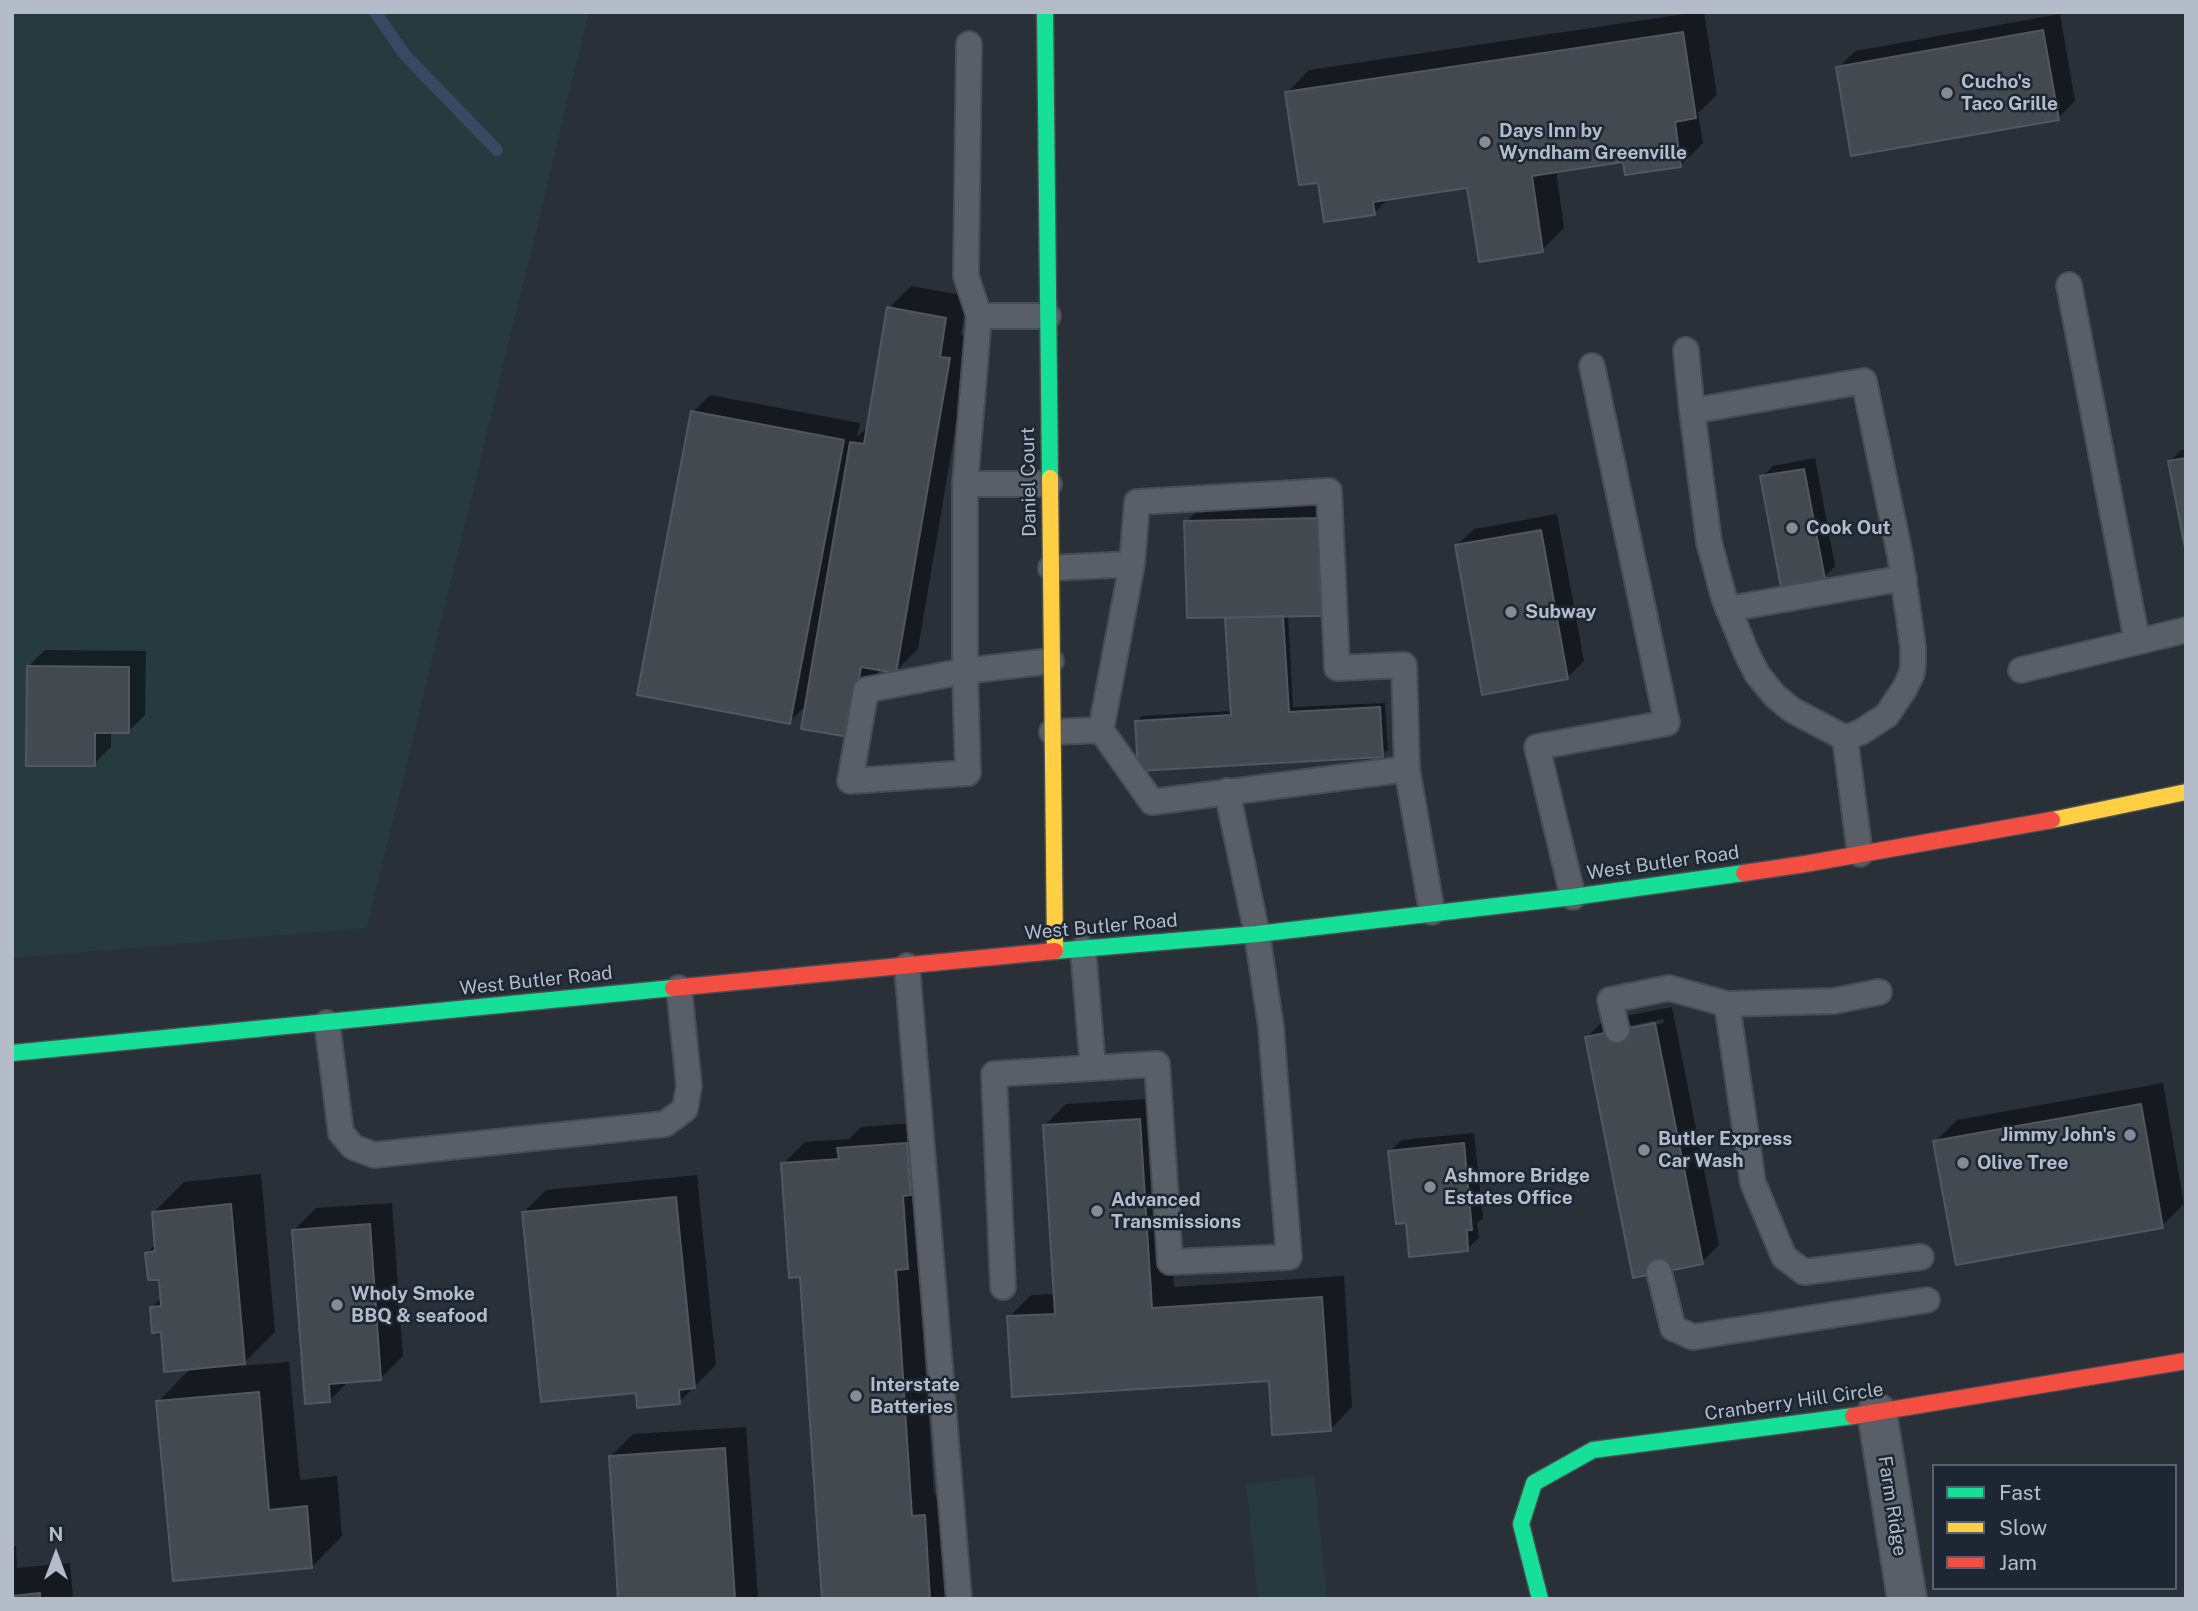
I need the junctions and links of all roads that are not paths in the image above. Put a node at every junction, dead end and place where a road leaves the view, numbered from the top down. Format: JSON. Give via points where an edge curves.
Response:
{"nodes":[{"id":1,"x":1045,"y":12,"type":"edge"},
{"id":2,"x":970,"y":44,"type":"dead end"},
{"id":3,"x":2069,"y":285,"type":"dead end"},
{"id":4,"x":979,"y":316,"type":"junction"},
{"id":5,"x":1048,"y":316,"type":"junction"},
{"id":6,"x":1686,"y":350,"type":"dead end"},
{"id":7,"x":1592,"y":366,"type":"dead end"},
{"id":8,"x":1692,"y":411,"type":"junction"},
{"id":9,"x":965,"y":484,"type":"junction"},
{"id":10,"x":1049,"y":484,"type":"junction"},
{"id":11,"x":1132,"y":564,"type":"junction"},
{"id":12,"x":1051,"y":568,"type":"junction"},
{"id":13,"x":1904,"y":578,"type":"junction"},
{"id":14,"x":1728,"y":609,"type":"junction"},
{"id":15,"x":2186,"y":629,"type":"edge"},
{"id":16,"x":2137,"y":641,"type":"junction"},
{"id":17,"x":1051,"y":660,"type":"junction"},
{"id":18,"x":2021,"y":670,"type":"dead end"},
{"id":19,"x":965,"y":671,"type":"junction"},
{"id":20,"x":1101,"y":730,"type":"junction"},
{"id":21,"x":1052,"y":732,"type":"junction"},
{"id":22,"x":1845,"y":738,"type":"junction"},
{"id":23,"x":1407,"y":769,"type":"junction"},
{"id":24,"x":1227,"y":791,"type":"junction"},
{"id":25,"x":2186,"y":792,"type":"edge"},
{"id":26,"x":1860,"y":855,"type":"junction"},
{"id":27,"x":1573,"y":897,"type":"junction"},
{"id":28,"x":1432,"y":912,"type":"junction"},
{"id":29,"x":1257,"y":934,"type":"junction"},
{"id":30,"x":1083,"y":949,"type":"junction"},
{"id":31,"x":1055,"y":951,"type":"junction"},
{"id":32,"x":906,"y":966,"type":"junction"},
{"id":33,"x":679,"y":988,"type":"junction"},
{"id":34,"x":1879,"y":992,"type":"dead end"},
{"id":35,"x":1727,"y":1004,"type":"junction"},
{"id":36,"x":327,"y":1023,"type":"junction"},
{"id":37,"x":1617,"y":1030,"type":"dead end"},
{"id":38,"x":12,"y":1054,"type":"edge"},
{"id":39,"x":1093,"y":1068,"type":"junction"},
{"id":40,"x":1921,"y":1258,"type":"dead end"},
{"id":41,"x":1659,"y":1272,"type":"dead end"},
{"id":42,"x":1003,"y":1287,"type":"dead end"},
{"id":43,"x":1927,"y":1300,"type":"dead end"},
{"id":44,"x":2186,"y":1362,"type":"edge"},
{"id":45,"x":1877,"y":1413,"type":"junction"},
{"id":46,"x":959,"y":1599,"type":"edge"},
{"id":47,"x":1540,"y":1599,"type":"edge"},
{"id":48,"x":1907,"y":1599,"type":"edge"}],
"edges":[{"from":1,"to":5,"type":"main road","name":"Daniel Court"},
{"from":2,"to":4,"type":"lane","via":[[966,276]]},
{"from":3,"to":16,"type":"lane"},
{"from":4,"to":5,"type":"lane"},
{"from":4,"to":9,"type":"lane"},
{"from":5,"to":10,"type":"main road","name":"Daniel Court"},
{"from":6,"to":8,"type":"lane"},
{"from":7,"to":27,"type":"lane","via":[[1667,723],[1537,747]]},
{"from":8,"to":13,"type":"lane","via":[[1864,381]]},
{"from":8,"to":14,"type":"lane","via":[[1709,542]]},
{"from":9,"to":10,"type":"lane"},
{"from":9,"to":19,"type":"lane"},
{"from":10,"to":12,"type":"main road","name":"Daniel Court"},
{"from":11,"to":12,"type":"lane"},
{"from":11,"to":20,"type":"lane"},
{"from":11,"to":23,"type":"lane","via":[[1138,502],[1329,491],[1338,668],[1404,665]]},
{"from":12,"to":17,"type":"main road","name":"Daniel Court"},
{"from":13,"to":14,"type":"lane"},
{"from":13,"to":22,"type":"lane","via":[[1912,673],[1887,715]]},
{"from":14,"to":22,"type":"lane","via":[[1758,674],[1775,696]]},
{"from":15,"to":16,"type":"lane"},
{"from":16,"to":18,"type":"lane"},
{"from":17,"to":19,"type":"lane"},
{"from":17,"to":21,"type":"main road","name":"Daniel Court"},
{"from":19,"to":19,"type":"lane","via":[[968,773],[850,781],[866,690]]},
{"from":20,"to":21,"type":"lane"},
{"from":20,"to":24,"type":"lane","via":[[1152,803]]},
{"from":21,"to":31,"type":"main road","name":"Daniel Court"},
{"from":22,"to":26,"type":"lane"},
{"from":23,"to":24,"type":"lane"},
{"from":23,"to":28,"type":"lane"},
{"from":24,"to":29,"type":"lane"},
{"from":25,"to":26,"type":"main road","name":"West Butler Road"},
{"from":26,"to":27,"type":"main road","name":"West Butler Road"},
{"from":27,"to":28,"type":"main road","name":"West Butler Road"},
{"from":28,"to":29,"type":"main road","name":"West Butler Road"},
{"from":29,"to":30,"type":"main road","name":"West Butler Road"},
{"from":29,"to":39,"type":"lane","via":[[1271,1027],[1289,1257],[1170,1262],[1157,1064]]},
{"from":30,"to":31,"type":"main road","name":"West Butler Road"},
{"from":30,"to":39,"type":"lane"},
{"from":31,"to":32,"type":"main road","name":"West Butler Road"},
{"from":32,"to":33,"type":"main road","name":"West Butler Road"},
{"from":32,"to":46,"type":"lane"},
{"from":33,"to":36,"type":"main road","name":"West Butler Road"},
{"from":33,"to":36,"type":"lane","via":[[690,1086],[685,1109],[665,1124],[374,1155],[353,1147],[341,1133]]},
{"from":34,"to":35,"type":"lane","via":[[1834,1001]]},
{"from":35,"to":37,"type":"lane","via":[[1670,988],[1610,1000]]},
{"from":35,"to":40,"type":"lane","via":[[1753,1183],[1784,1258],[1804,1272]]},
{"from":36,"to":38,"type":"main road","name":"West Butler Road"},
{"from":39,"to":42,"type":"lane","via":[[994,1074]]},
{"from":41,"to":43,"type":"lane","via":[[1674,1328],[1693,1337]]},
{"from":44,"to":45,"type":"main road","name":"Cranberry Hill Circle"},
{"from":45,"to":47,"type":"main road","name":"Cranberry Hill Circle","via":[[1593,1450],[1534,1483],[1521,1524]]},
{"from":45,"to":48,"type":"street","name":"Farm Ridge"}]}
